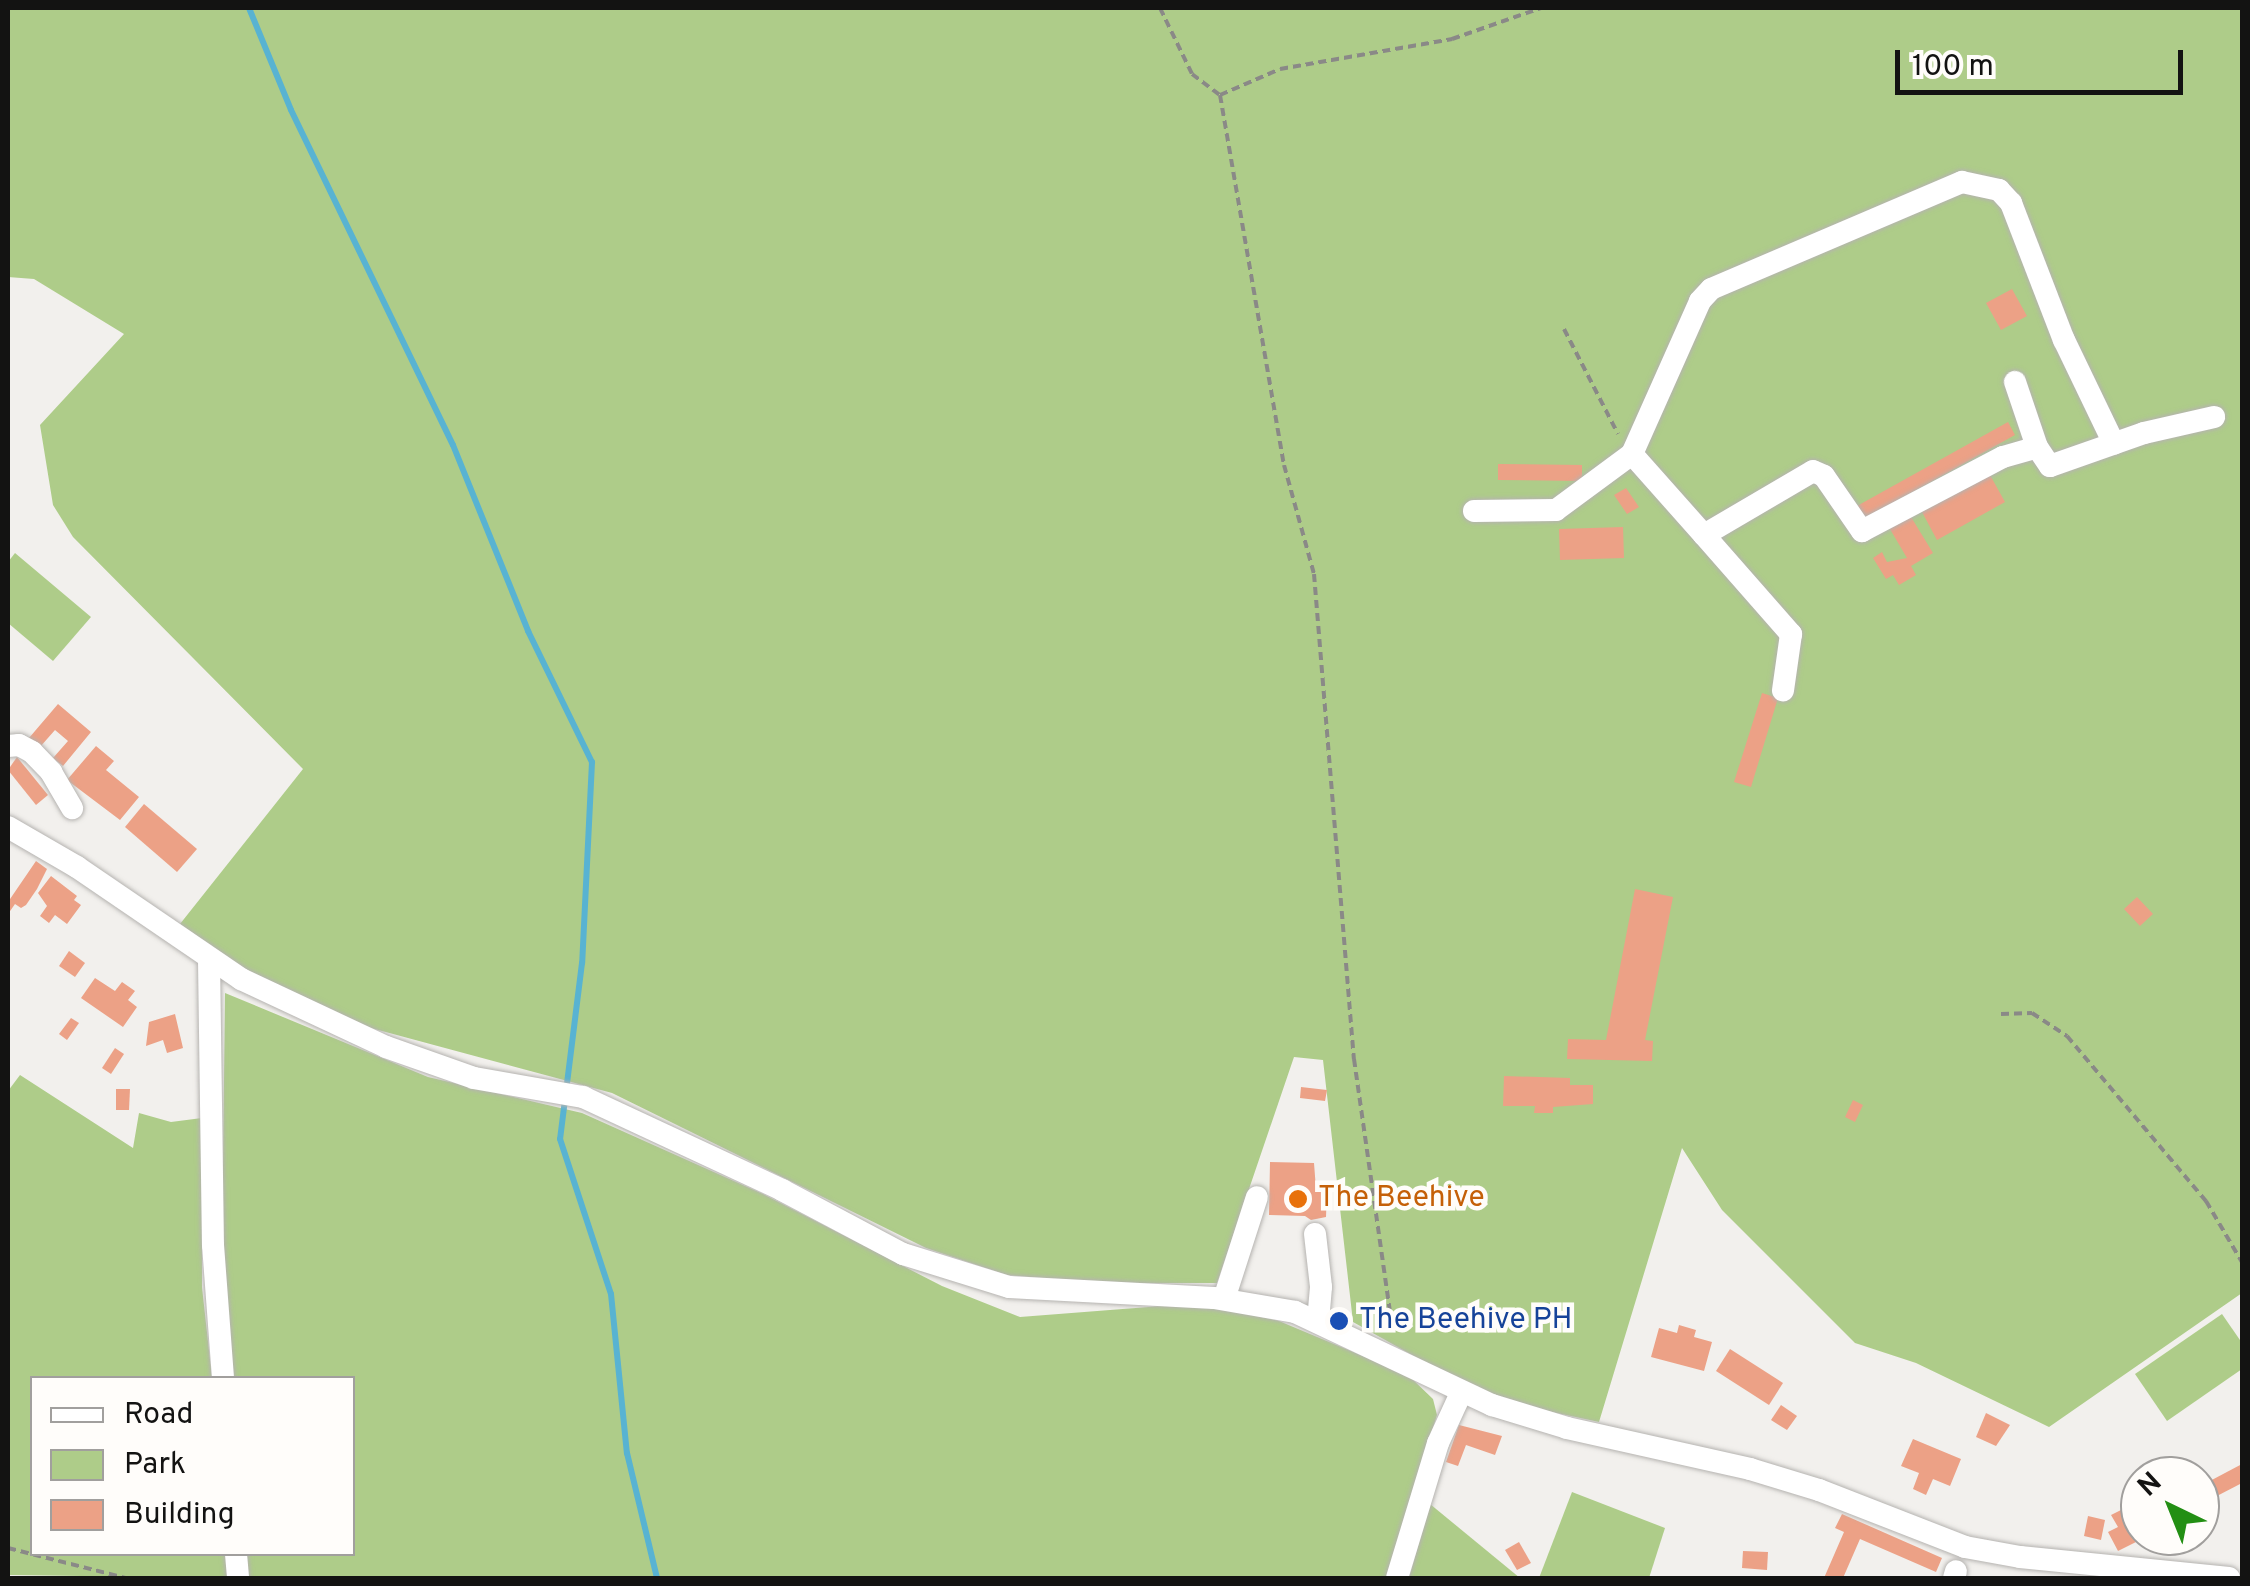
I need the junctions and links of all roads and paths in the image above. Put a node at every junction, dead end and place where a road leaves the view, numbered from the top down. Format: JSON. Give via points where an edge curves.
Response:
{"nodes":[{"id":1,"x":1160,"y":8,"type":"edge"},
{"id":2,"x":1541,"y":8,"type":"edge"},
{"id":3,"x":1220,"y":95,"type":"junction"},
{"id":4,"x":1564,"y":328,"type":"dead end"},
{"id":5,"x":2014,"y":382,"type":"dead end"},
{"id":6,"x":2214,"y":417,"type":"dead end"},
{"id":7,"x":2114,"y":444,"type":"junction"},
{"id":8,"x":2037,"y":447,"type":"junction"},
{"id":9,"x":1632,"y":454,"type":"junction"},
{"id":10,"x":1474,"y":511,"type":"dead end"},
{"id":11,"x":1704,"y":536,"type":"junction"},
{"id":12,"x":1782,"y":690,"type":"dead end"},
{"id":13,"x":8,"y":746,"type":"edge"},
{"id":14,"x":72,"y":808,"type":"dead end"},
{"id":15,"x":8,"y":827,"type":"edge"},
{"id":16,"x":208,"y":960,"type":"junction"},
{"id":17,"x":2001,"y":1014,"type":"dead end"},
{"id":18,"x":1257,"y":1197,"type":"dead end"},
{"id":19,"x":1315,"y":1234,"type":"dead end"},
{"id":20,"x":2242,"y":1262,"type":"edge"},
{"id":21,"x":1224,"y":1299,"type":"junction"},
{"id":22,"x":1318,"y":1319,"type":"junction"},
{"id":23,"x":1375,"y":1348,"type":"junction"},
{"id":24,"x":223,"y":1376,"type":"edge"},
{"id":25,"x":1461,"y":1393,"type":"junction"},
{"id":26,"x":39,"y":1556,"type":"edge"},
{"id":27,"x":126,"y":1578,"type":"edge"},
{"id":28,"x":1397,"y":1578,"type":"edge"},
{"id":29,"x":2229,"y":1578,"type":"edge"}],
"edges":[{"from":1,"to":3,"type":"path","via":[[1192,74]]},
{"from":2,"to":3,"type":"path","via":[[1452,39],[1280,70]]},
{"from":3,"to":23,"type":"path","via":[[1284,464],[1314,574],[1354,1059],[1390,1312]]},
{"from":4,"to":9,"type":"path"},
{"from":5,"to":8,"type":"street"},
{"from":6,"to":7,"type":"street"},
{"from":7,"to":8,"type":"street","via":[[2050,466]]},
{"from":7,"to":9,"type":"street","via":[[2064,340],[2011,203],[1999,190],[1962,182],[1712,289],[1700,301]]},
{"from":8,"to":11,"type":"street","via":[[2003,456],[1862,530],[1824,476],[1813,471]]},
{"from":9,"to":10,"type":"street","via":[[1556,510]]},
{"from":9,"to":11,"type":"street"},
{"from":11,"to":12,"type":"street","via":[[1791,634]]},
{"from":13,"to":14,"type":"street","via":[[32,752]]},
{"from":15,"to":16,"type":"street"},
{"from":16,"to":21,"type":"street","via":[[386,1047],[474,1078],[584,1097],[902,1254],[1009,1288]]},
{"from":16,"to":24,"type":"street","via":[[213,1245]]},
{"from":17,"to":20,"type":"path","via":[[2032,1014],[2066,1036],[2206,1201]]},
{"from":18,"to":21,"type":"street"},
{"from":19,"to":22,"type":"street"},
{"from":21,"to":22,"type":"street"},
{"from":22,"to":23,"type":"street"},
{"from":23,"to":25,"type":"street"},
{"from":25,"to":28,"type":"street","via":[[1438,1443]]},
{"from":25,"to":29,"type":"street","via":[[1567,1428],[1666,1447],[1819,1490],[1965,1547]]},
{"from":26,"to":27,"type":"path"}]}
